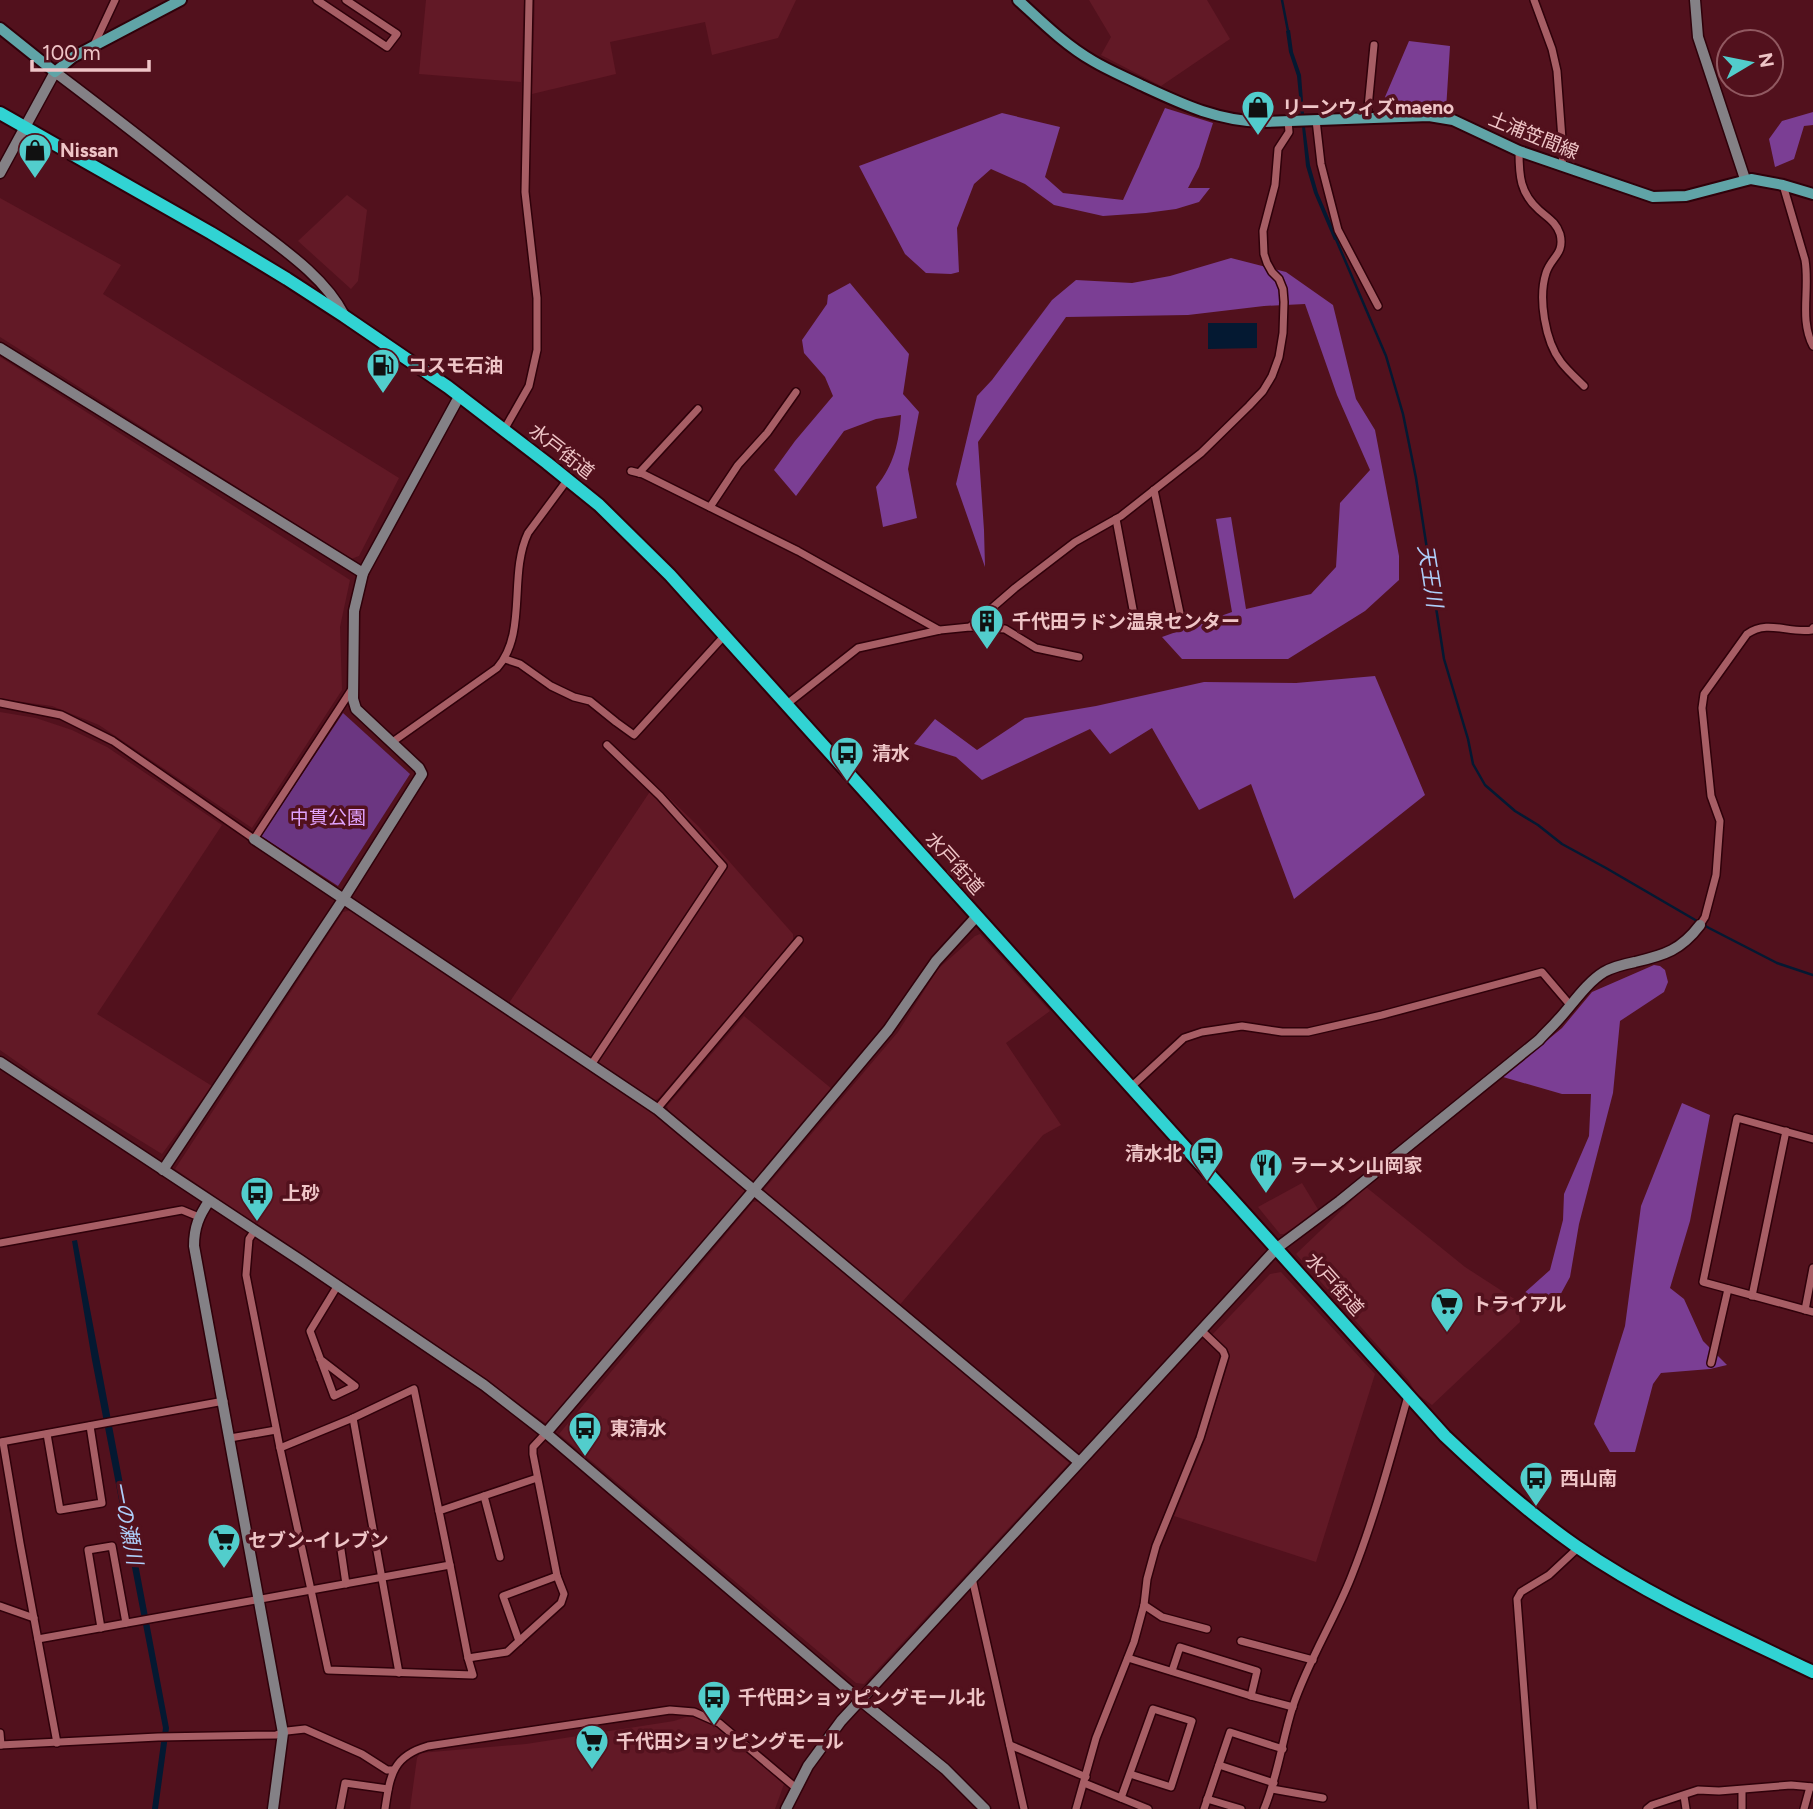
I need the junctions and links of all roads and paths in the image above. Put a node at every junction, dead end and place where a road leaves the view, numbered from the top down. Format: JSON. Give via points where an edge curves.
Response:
{"nodes":[{"id":1,"x":115,"y":0,"type":"edge"},
{"id":2,"x":181,"y":0,"type":"edge"},
{"id":3,"x":317,"y":0,"type":"edge"},
{"id":4,"x":346,"y":0,"type":"edge"},
{"id":5,"x":530,"y":0,"type":"edge"},
{"id":6,"x":1018,"y":0,"type":"edge"},
{"id":7,"x":1534,"y":0,"type":"edge"},
{"id":8,"x":1695,"y":0,"type":"edge"},
{"id":9,"x":0,"y":28,"type":"edge"},
{"id":10,"x":1374,"y":45,"type":"dead end"},
{"id":11,"x":93,"y":47,"type":"junction"},
{"id":12,"x":55,"y":72,"type":"junction"},
{"id":13,"x":0,"y":113,"type":"edge"},
{"id":14,"x":1367,"y":118,"type":"junction"},
{"id":15,"x":1313,"y":120,"type":"junction"},
{"id":16,"x":1292,"y":121,"type":"junction"},
{"id":17,"x":0,"y":124,"type":"edge"},
{"id":18,"x":24,"y":128,"type":"junction"},
{"id":19,"x":1519,"y":151,"type":"junction"},
{"id":20,"x":1562,"y":166,"type":"junction"},
{"id":21,"x":0,"y":173,"type":"edge"},
{"id":22,"x":1745,"y":180,"type":"junction"},
{"id":23,"x":1783,"y":185,"type":"junction"},
{"id":24,"x":1813,"y":194,"type":"edge"},
{"id":25,"x":1378,"y":306,"type":"dead end"},
{"id":26,"x":344,"y":316,"type":"junction"},
{"id":27,"x":1813,"y":346,"type":"edge"},
{"id":28,"x":0,"y":348,"type":"edge"},
{"id":29,"x":1584,"y":386,"type":"dead end"},
{"id":30,"x":796,"y":392,"type":"dead end"},
{"id":31,"x":460,"y":395,"type":"junction"},
{"id":32,"x":698,"y":410,"type":"dead end"},
{"id":33,"x":504,"y":430,"type":"junction"},
{"id":34,"x":568,"y":479,"type":"junction"},
{"id":35,"x":1154,"y":490,"type":"junction"},
{"id":36,"x":709,"y":508,"type":"junction"},
{"id":37,"x":1116,"y":519,"type":"junction"},
{"id":38,"x":363,"y":573,"type":"junction"},
{"id":39,"x":1180,"y":613,"type":"dead end"},
{"id":40,"x":1135,"y":620,"type":"dead end"},
{"id":41,"x":970,"y":627,"type":"junction"},
{"id":42,"x":1813,"y":628,"type":"edge"},
{"id":43,"x":940,"y":630,"type":"junction"},
{"id":44,"x":725,"y":635,"type":"junction"},
{"id":45,"x":1079,"y":657,"type":"dead end"},
{"id":46,"x":505,"y":659,"type":"junction"},
{"id":47,"x":353,"y":687,"type":"junction"},
{"id":48,"x":0,"y":703,"type":"edge"},
{"id":49,"x":786,"y":704,"type":"junction"},
{"id":50,"x":391,"y":743,"type":"junction"},
{"id":51,"x":607,"y":745,"type":"dead end"},
{"id":52,"x":254,"y":839,"type":"junction"},
{"id":53,"x":344,"y":898,"type":"junction"},
{"id":54,"x":978,"y":916,"type":"junction"},
{"id":55,"x":1703,"y":921,"type":"joint"},
{"id":56,"x":799,"y":940,"type":"dead end"},
{"id":57,"x":1571,"y":1006,"type":"junction"},
{"id":58,"x":0,"y":1062,"type":"edge"},
{"id":59,"x":592,"y":1065,"type":"junction"},
{"id":60,"x":1131,"y":1087,"type":"junction"},
{"id":61,"x":657,"y":1109,"type":"junction"},
{"id":62,"x":1786,"y":1131,"type":"junction"},
{"id":63,"x":1813,"y":1139,"type":"edge"},
{"id":64,"x":163,"y":1170,"type":"junction"},
{"id":65,"x":754,"y":1190,"type":"junction"},
{"id":66,"x":209,"y":1201,"type":"junction"},
{"id":67,"x":199,"y":1217,"type":"junction"},
{"id":68,"x":255,"y":1230,"type":"junction"},
{"id":69,"x":0,"y":1242,"type":"edge"},
{"id":70,"x":1277,"y":1248,"type":"junction"},
{"id":71,"x":1813,"y":1268,"type":"edge"},
{"id":72,"x":338,"y":1285,"type":"junction"},
{"id":73,"x":1728,"y":1289,"type":"junction"},
{"id":74,"x":1752,"y":1296,"type":"junction"},
{"id":75,"x":1809,"y":1311,"type":"edge"},
{"id":76,"x":1201,"y":1330,"type":"junction"},
{"id":77,"x":320,"y":1359,"type":"junction"},
{"id":78,"x":1711,"y":1363,"type":"dead end"},
{"id":79,"x":1408,"y":1396,"type":"junction"},
{"id":80,"x":224,"y":1401,"type":"junction"},
{"id":81,"x":352,"y":1418,"type":"junction"},
{"id":82,"x":90,"y":1426,"type":"junction"},
{"id":83,"x":276,"y":1430,"type":"junction"},
{"id":84,"x":546,"y":1433,"type":"junction"},
{"id":85,"x":47,"y":1434,"type":"junction"},
{"id":86,"x":230,"y":1438,"type":"junction"},
{"id":87,"x":2,"y":1442,"type":"edge"},
{"id":88,"x":280,"y":1448,"type":"junction"},
{"id":89,"x":1079,"y":1462,"type":"junction"},
{"id":90,"x":537,"y":1478,"type":"junction"},
{"id":91,"x":484,"y":1496,"type":"junction"},
{"id":92,"x":439,"y":1511,"type":"junction"},
{"id":93,"x":340,"y":1543,"type":"dead end"},
{"id":94,"x":1579,"y":1547,"type":"junction"},
{"id":95,"x":500,"y":1557,"type":"dead end"},
{"id":96,"x":450,"y":1565,"type":"junction"},
{"id":97,"x":557,"y":1576,"type":"junction"},
{"id":98,"x":381,"y":1578,"type":"junction"},
{"id":99,"x":972,"y":1578,"type":"junction"},
{"id":100,"x":346,"y":1584,"type":"junction"},
{"id":101,"x":311,"y":1590,"type":"junction"},
{"id":102,"x":259,"y":1600,"type":"junction"},
{"id":103,"x":1144,"y":1605,"type":"junction"},
{"id":104,"x":0,"y":1607,"type":"edge"},
{"id":105,"x":34,"y":1618,"type":"junction"},
{"id":106,"x":126,"y":1623,"type":"junction"},
{"id":107,"x":101,"y":1628,"type":"junction"},
{"id":108,"x":1207,"y":1629,"type":"dead end"},
{"id":109,"x":38,"y":1639,"type":"junction"},
{"id":110,"x":519,"y":1641,"type":"junction"},
{"id":111,"x":1241,"y":1641,"type":"dead end"},
{"id":112,"x":468,"y":1658,"type":"junction"},
{"id":113,"x":1128,"y":1658,"type":"junction"},
{"id":114,"x":1313,"y":1660,"type":"junction"},
{"id":115,"x":1172,"y":1671,"type":"junction"},
{"id":116,"x":1813,"y":1672,"type":"edge"},
{"id":117,"x":399,"y":1673,"type":"junction"},
{"id":118,"x":1251,"y":1696,"type":"junction"},
{"id":119,"x":860,"y":1700,"type":"junction"},
{"id":120,"x":1293,"y":1707,"type":"junction"},
{"id":121,"x":0,"y":1733,"type":"edge"},
{"id":122,"x":283,"y":1733,"type":"junction"},
{"id":123,"x":57,"y":1742,"type":"junction"},
{"id":124,"x":1,"y":1745,"type":"edge"},
{"id":125,"x":1010,"y":1745,"type":"junction"},
{"id":126,"x":1283,"y":1749,"type":"junction"},
{"id":127,"x":1219,"y":1765,"type":"junction"},
{"id":128,"x":392,"y":1770,"type":"junction"},
{"id":129,"x":1130,"y":1774,"type":"junction"},
{"id":130,"x":1085,"y":1780,"type":"junction"},
{"id":131,"x":1273,"y":1786,"type":"junction"},
{"id":132,"x":1811,"y":1787,"type":"edge"},
{"id":133,"x":796,"y":1788,"type":"junction"},
{"id":134,"x":388,"y":1789,"type":"junction"},
{"id":135,"x":1742,"y":1790,"type":"junction"},
{"id":136,"x":1684,"y":1796,"type":"junction"},
{"id":137,"x":1121,"y":1798,"type":"junction"},
{"id":138,"x":1322,"y":1798,"type":"dead end"},
{"id":139,"x":1207,"y":1799,"type":"junction"},
{"id":140,"x":273,"y":1809,"type":"edge"},
{"id":141,"x":340,"y":1809,"type":"edge"},
{"id":142,"x":386,"y":1809,"type":"edge"},
{"id":143,"x":786,"y":1809,"type":"edge"},
{"id":144,"x":985,"y":1809,"type":"edge"},
{"id":145,"x":1024,"y":1809,"type":"edge"},
{"id":146,"x":1076,"y":1809,"type":"edge"},
{"id":147,"x":1148,"y":1809,"type":"edge"},
{"id":148,"x":1204,"y":1809,"type":"edge"},
{"id":149,"x":1241,"y":1809,"type":"edge"},
{"id":150,"x":1264,"y":1809,"type":"edge"},
{"id":151,"x":1533,"y":1809,"type":"edge"},
{"id":152,"x":1647,"y":1809,"type":"edge"},
{"id":153,"x":1686,"y":1809,"type":"edge"},
{"id":154,"x":1742,"y":1809,"type":"edge"},
{"id":155,"x":1804,"y":1809,"type":"edge"}],
"edges":[{"from":1,"to":11,"type":"street"},
{"from":2,"to":11,"type":"main road"},
{"from":3,"to":4,"type":"street","via":[[387,47],[397,34]]},
{"from":5,"to":33,"type":"street","via":[[525,192],[537,298],[537,350],[529,386]]},
{"from":6,"to":16,"type":"main road","name":"土浦笠間線","via":[[1092,61],[1177,102],[1232,119]]},
{"from":7,"to":20,"type":"street","via":[[1557,71]]},
{"from":8,"to":22,"type":"street","via":[[1698,37]]},
{"from":9,"to":12,"type":"main road"},
{"from":10,"to":14,"type":"street"},
{"from":11,"to":12,"type":"main road"},
{"from":12,"to":18,"type":"street"},
{"from":12,"to":26,"type":"street","via":[[301,264],[330,293]]},
{"from":13,"to":18,"type":"highway","name":"水戸街道"},
{"from":14,"to":15,"type":"main road","name":"土浦笠間線"},
{"from":14,"to":19,"type":"main road","name":"土浦笠間線","via":[[1441,117]]},
{"from":15,"to":16,"type":"main road","name":"土浦笠間線"},
{"from":15,"to":25,"type":"street","via":[[1338,230]]},
{"from":16,"to":35,"type":"street","via":[[1278,149],[1275,185],[1263,231],[1267,263],[1283,289],[1283,332],[1272,376],[1263,391],[1201,453]]},
{"from":17,"to":18,"type":"highway","name":"水戸街道"},
{"from":18,"to":21,"type":"street"},
{"from":18,"to":26,"type":"highway","name":"水戸街道","via":[[211,233]]},
{"from":19,"to":20,"type":"main road","name":"土浦笠間線"},
{"from":19,"to":29,"type":"street","via":[[1521,187],[1555,223],[1562,244],[1546,272],[1542,298],[1547,330],[1560,361]]},
{"from":20,"to":22,"type":"main road","name":"土浦笠間線","via":[[1653,197],[1686,196]]},
{"from":22,"to":23,"type":"main road","name":"土浦笠間線"},
{"from":23,"to":24,"type":"main road","name":"土浦笠間線"},
{"from":23,"to":27,"type":"street","via":[[1805,260],[1805,325]]},
{"from":26,"to":31,"type":"highway","name":"水戸街道"},
{"from":28,"to":38,"type":"street"},
{"from":30,"to":36,"type":"street"},
{"from":31,"to":33,"type":"highway","name":"水戸街道"},
{"from":31,"to":38,"type":"street"},
{"from":32,"to":36,"type":"street","via":[[635,472]]},
{"from":33,"to":34,"type":"highway","name":"水戸街道"},
{"from":34,"to":44,"type":"highway","name":"水戸街道","via":[[640,543]]},
{"from":34,"to":46,"type":"street","via":[[524,542],[512,641]]},
{"from":35,"to":37,"type":"street"},
{"from":35,"to":39,"type":"street"},
{"from":36,"to":43,"type":"street"},
{"from":37,"to":40,"type":"street"},
{"from":37,"to":41,"type":"street","via":[[1075,542]]},
{"from":38,"to":47,"type":"street","via":[[354,611]]},
{"from":41,"to":43,"type":"street"},
{"from":41,"to":45,"type":"street","via":[[1005,629],[1036,648]]},
{"from":42,"to":55,"type":"street","via":[[1754,629],[1704,694],[1711,796],[1720,821],[1716,875]]},
{"from":43,"to":49,"type":"street","via":[[858,648]]},
{"from":44,"to":46,"type":"street","via":[[634,735],[590,701],[551,686]]},
{"from":44,"to":49,"type":"highway","name":"水戸街道"},
{"from":46,"to":50,"type":"street"},
{"from":47,"to":50,"type":"street","via":[[356,709]]},
{"from":47,"to":52,"type":"street"},
{"from":48,"to":52,"type":"street","via":[[61,715],[113,741]]},
{"from":49,"to":54,"type":"highway","name":"水戸街道"},
{"from":50,"to":53,"type":"street","via":[[422,774]]},
{"from":51,"to":59,"type":"street","via":[[723,866]]},
{"from":52,"to":53,"type":"street"},
{"from":53,"to":59,"type":"street"},
{"from":53,"to":64,"type":"street"},
{"from":54,"to":60,"type":"highway","name":"水戸街道"},
{"from":54,"to":65,"type":"street","via":[[936,961],[888,1030]]},
{"from":55,"to":57,"type":"street","via":[[1676,950],[1604,972]]},
{"from":56,"to":61,"type":"street"},
{"from":57,"to":60,"type":"street","via":[[1542,972],[1308,1032],[1242,1026],[1202,1032],[1184,1038]]},
{"from":57,"to":70,"type":"street","via":[[1528,1048]]},
{"from":58,"to":64,"type":"street"},
{"from":59,"to":61,"type":"street"},
{"from":60,"to":70,"type":"highway","name":"水戸街道"},
{"from":61,"to":65,"type":"street"},
{"from":62,"to":63,"type":"street"},
{"from":62,"to":73,"type":"street","via":[[1737,1118],[1703,1282]]},
{"from":62,"to":74,"type":"street"},
{"from":64,"to":66,"type":"street"},
{"from":65,"to":84,"type":"street"},
{"from":65,"to":89,"type":"street"},
{"from":66,"to":67,"type":"street"},
{"from":66,"to":68,"type":"street"},
{"from":67,"to":69,"type":"street","via":[[182,1210]]},
{"from":67,"to":80,"type":"street","via":[[194,1246]]},
{"from":68,"to":72,"type":"street"},
{"from":68,"to":83,"type":"street","via":[[249,1238],[246,1275]]},
{"from":70,"to":76,"type":"street"},
{"from":70,"to":79,"type":"highway","name":"水戸街道"},
{"from":71,"to":75,"type":"street"},
{"from":72,"to":77,"type":"street","via":[[310,1331]]},
{"from":72,"to":84,"type":"street"},
{"from":73,"to":74,"type":"street"},
{"from":73,"to":78,"type":"street"},
{"from":74,"to":75,"type":"street"},
{"from":76,"to":89,"type":"street"},
{"from":76,"to":103,"type":"street","via":[[1225,1356],[1200,1438],[1156,1546]]},
{"from":77,"to":77,"type":"street","via":[[334,1396],[355,1386],[338,1373]]},
{"from":79,"to":94,"type":"highway","name":"水戸街道","via":[[1505,1491]]},
{"from":79,"to":114,"type":"street","via":[[1353,1574]]},
{"from":80,"to":82,"type":"street"},
{"from":80,"to":86,"type":"street"},
{"from":81,"to":88,"type":"street"},
{"from":81,"to":92,"type":"street","via":[[414,1389]]},
{"from":81,"to":98,"type":"street"},
{"from":82,"to":85,"type":"street"},
{"from":82,"to":85,"type":"street","via":[[102,1503],[60,1510]]},
{"from":83,"to":86,"type":"street"},
{"from":83,"to":88,"type":"street"},
{"from":84,"to":90,"type":"street","via":[[533,1447]]},
{"from":84,"to":119,"type":"street"},
{"from":85,"to":87,"type":"street"},
{"from":86,"to":102,"type":"street"},
{"from":87,"to":105,"type":"street"},
{"from":88,"to":101,"type":"street"},
{"from":89,"to":99,"type":"street"},
{"from":90,"to":91,"type":"street"},
{"from":90,"to":97,"type":"street"},
{"from":91,"to":92,"type":"street"},
{"from":91,"to":95,"type":"street"},
{"from":92,"to":96,"type":"street"},
{"from":93,"to":100,"type":"street"},
{"from":94,"to":116,"type":"highway","name":"水戸街道","via":[[1689,1613]]},
{"from":94,"to":151,"type":"street","via":[[1517,1599]]},
{"from":96,"to":98,"type":"street"},
{"from":96,"to":112,"type":"street"},
{"from":97,"to":110,"type":"street","via":[[564,1594],[561,1603]]},
{"from":97,"to":110,"type":"street","via":[[503,1596]]},
{"from":98,"to":100,"type":"street"},
{"from":98,"to":117,"type":"street"},
{"from":99,"to":119,"type":"street"},
{"from":99,"to":125,"type":"street"},
{"from":100,"to":101,"type":"street"},
{"from":101,"to":102,"type":"street"},
{"from":101,"to":117,"type":"street","via":[[328,1670]]},
{"from":102,"to":106,"type":"street"},
{"from":102,"to":122,"type":"street"},
{"from":103,"to":108,"type":"street","via":[[1162,1617]]},
{"from":103,"to":113,"type":"street"},
{"from":104,"to":105,"type":"street"},
{"from":105,"to":109,"type":"street"},
{"from":106,"to":107,"type":"street"},
{"from":106,"to":107,"type":"street","via":[[112,1546],[88,1550]]},
{"from":107,"to":109,"type":"street"},
{"from":109,"to":123,"type":"street"},
{"from":110,"to":112,"type":"street","via":[[507,1652]]},
{"from":111,"to":114,"type":"street"},
{"from":112,"to":117,"type":"street","via":[[473,1675]]},
{"from":113,"to":115,"type":"street"},
{"from":113,"to":130,"type":"street"},
{"from":114,"to":120,"type":"street"},
{"from":115,"to":118,"type":"street"},
{"from":115,"to":118,"type":"street","via":[[1180,1647],[1257,1671]]},
{"from":118,"to":120,"type":"street"},
{"from":119,"to":133,"type":"street","via":[[822,1745]]},
{"from":119,"to":144,"type":"street","via":[[945,1769]]},
{"from":120,"to":126,"type":"street"},
{"from":121,"to":124,"type":"street"},
{"from":122,"to":123,"type":"street"},
{"from":122,"to":128,"type":"street","via":[[305,1729]]},
{"from":122,"to":140,"type":"street"},
{"from":123,"to":124,"type":"street"},
{"from":125,"to":130,"type":"street"},
{"from":125,"to":145,"type":"street"},
{"from":126,"to":127,"type":"street","via":[[1230,1732]]},
{"from":126,"to":131,"type":"street"},
{"from":127,"to":131,"type":"street"},
{"from":127,"to":139,"type":"street"},
{"from":128,"to":133,"type":"street","via":[[408,1754],[428,1746],[680,1710],[719,1723]]},
{"from":128,"to":134,"type":"street"},
{"from":129,"to":129,"type":"street","via":[[1153,1709],[1192,1721],[1171,1787]]},
{"from":129,"to":137,"type":"street"},
{"from":130,"to":137,"type":"street"},
{"from":130,"to":146,"type":"street"},
{"from":131,"to":138,"type":"street"},
{"from":131,"to":150,"type":"street"},
{"from":132,"to":135,"type":"street"},
{"from":132,"to":155,"type":"street"},
{"from":133,"to":143,"type":"street"},
{"from":134,"to":141,"type":"street","via":[[345,1783]]},
{"from":134,"to":142,"type":"street"},
{"from":135,"to":136,"type":"street","via":[[1698,1790]]},
{"from":135,"to":154,"type":"street"},
{"from":136,"to":152,"type":"street"},
{"from":136,"to":153,"type":"street"},
{"from":137,"to":147,"type":"street"},
{"from":139,"to":148,"type":"street"},
{"from":139,"to":149,"type":"street"}]}
